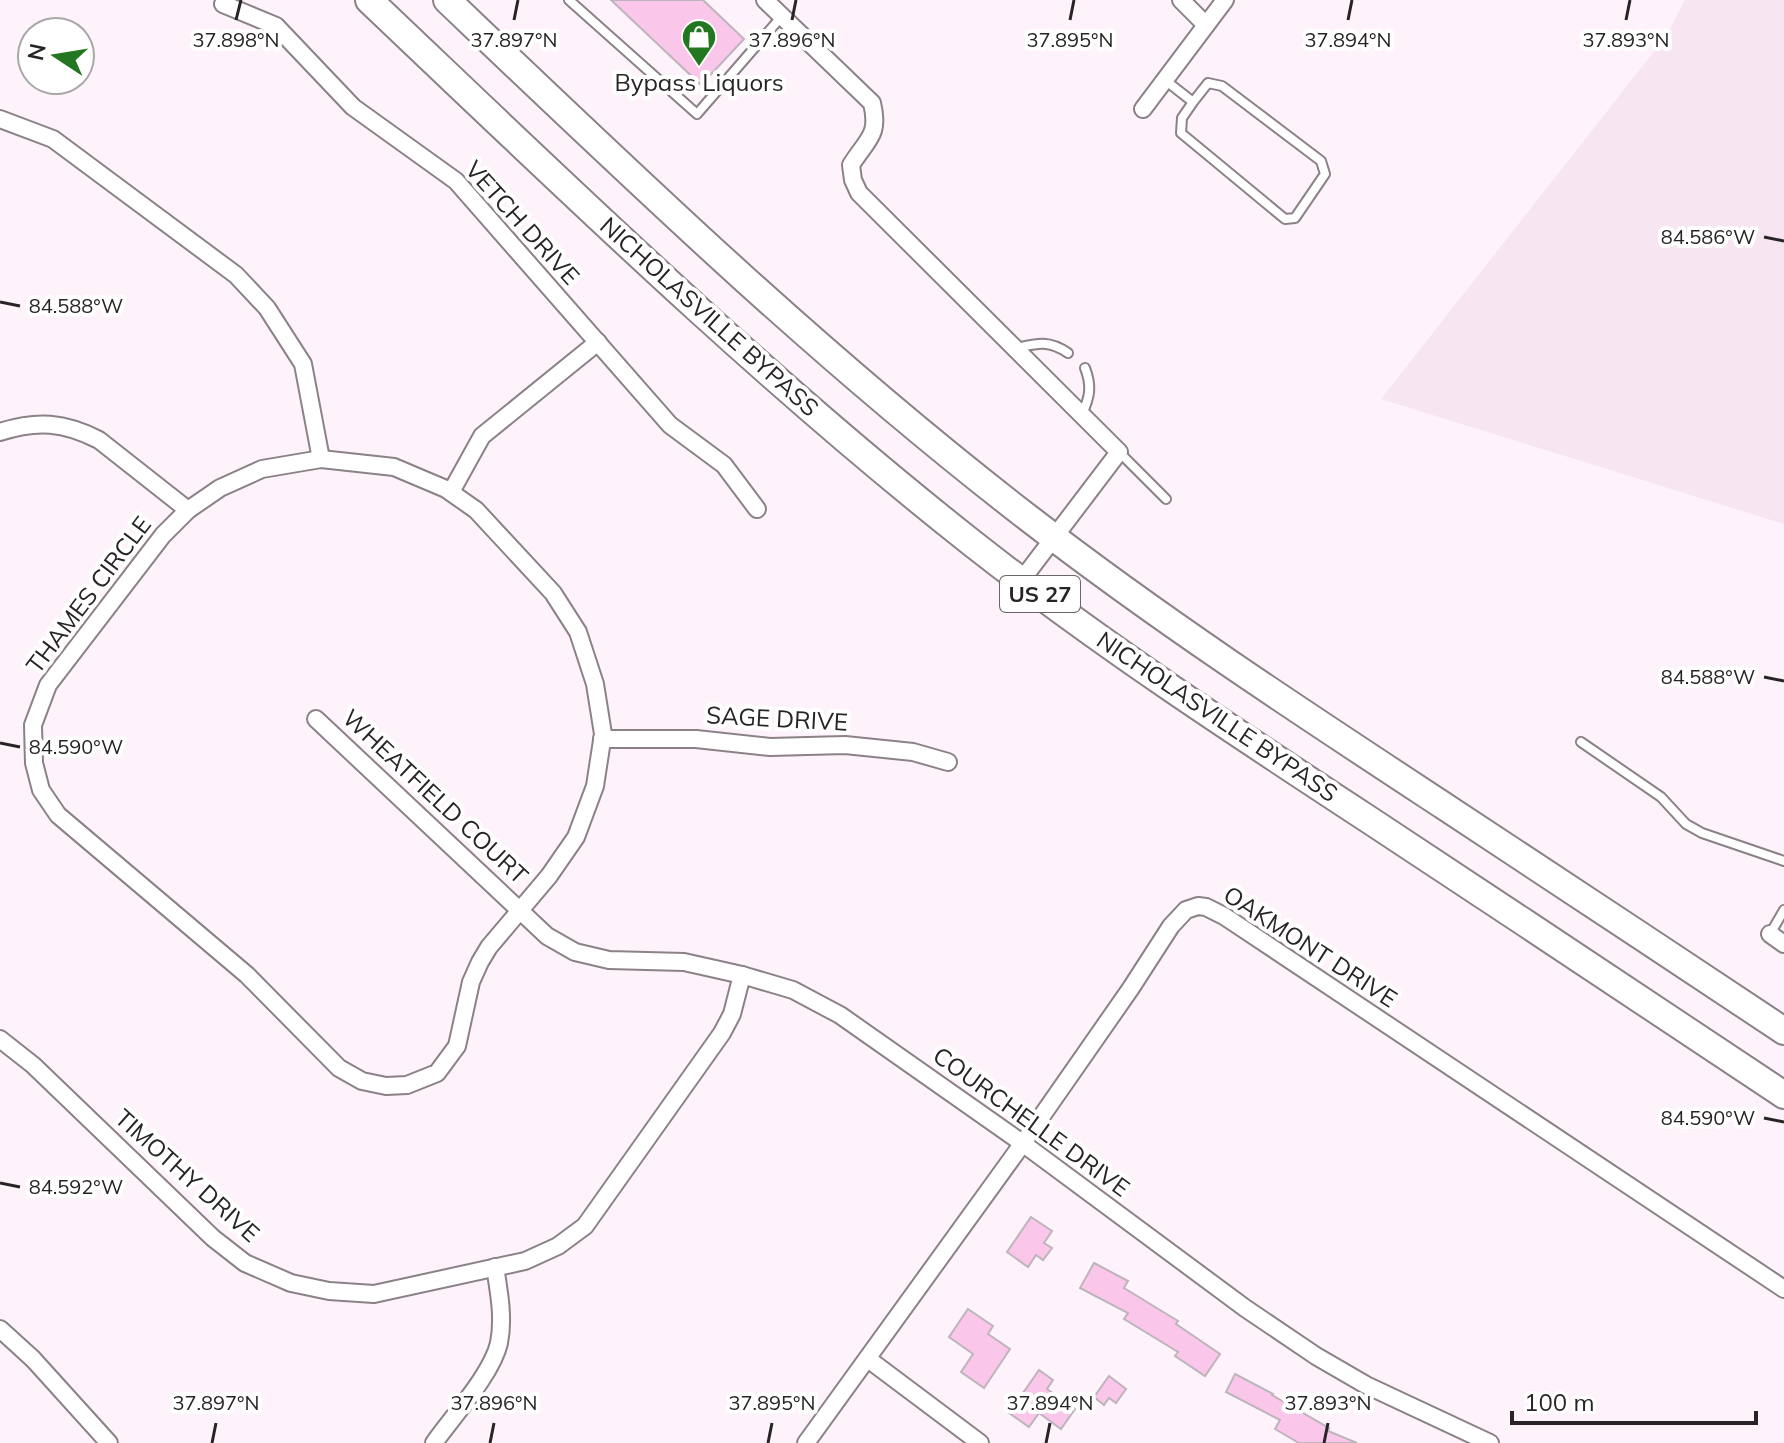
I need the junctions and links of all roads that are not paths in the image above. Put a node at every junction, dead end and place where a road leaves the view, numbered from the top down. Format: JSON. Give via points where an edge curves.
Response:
{"nodes":[{"id":1,"x":369,"y":0,"type":"edge"},
{"id":2,"x":447,"y":0,"type":"edge"},
{"id":3,"x":569,"y":0,"type":"edge"},
{"id":4,"x":765,"y":0,"type":"edge"},
{"id":5,"x":1181,"y":0,"type":"edge"},
{"id":6,"x":1225,"y":0,"type":"edge"},
{"id":7,"x":223,"y":4,"type":"dead end"},
{"id":8,"x":782,"y":16,"type":"junction"},
{"id":9,"x":1206,"y":25,"type":"junction"},
{"id":10,"x":1165,"y":80,"type":"junction"},
{"id":11,"x":1193,"y":102,"type":"junction"},
{"id":12,"x":1143,"y":109,"type":"dead end"},
{"id":13,"x":0,"y":119,"type":"edge"},
{"id":14,"x":598,"y":342,"type":"junction"},
{"id":15,"x":1015,"y":348,"type":"junction"},
{"id":16,"x":1068,"y":353,"type":"dead end"},
{"id":17,"x":1085,"y":368,"type":"dead end"},
{"id":18,"x":1082,"y":415,"type":"junction"},
{"id":19,"x":0,"y":432,"type":"edge"},
{"id":20,"x":1119,"y":452,"type":"junction"},
{"id":21,"x":321,"y":459,"type":"junction"},
{"id":22,"x":451,"y":492,"type":"junction"},
{"id":23,"x":1166,"y":499,"type":"dead end"},
{"id":24,"x":757,"y":509,"type":"dead end"},
{"id":25,"x":188,"y":510,"type":"junction"},
{"id":26,"x":1053,"y":537,"type":"junction"},
{"id":27,"x":1021,"y":581,"type":"junction"},
{"id":28,"x":316,"y":719,"type":"dead end"},
{"id":29,"x":602,"y":739,"type":"junction"},
{"id":30,"x":1581,"y":742,"type":"dead end"},
{"id":31,"x":948,"y":762,"type":"dead end"},
{"id":32,"x":1784,"y":861,"type":"edge"},
{"id":33,"x":1784,"y":910,"type":"edge"},
{"id":34,"x":520,"y":911,"type":"junction"},
{"id":35,"x":1770,"y":934,"type":"joint"},
{"id":36,"x":1784,"y":944,"type":"edge"},
{"id":37,"x":742,"y":975,"type":"junction"},
{"id":38,"x":1784,"y":1031,"type":"edge"},
{"id":39,"x":0,"y":1039,"type":"edge"},
{"id":40,"x":1784,"y":1095,"type":"edge"},
{"id":41,"x":1023,"y":1143,"type":"junction"},
{"id":42,"x":495,"y":1267,"type":"junction"},
{"id":43,"x":1784,"y":1289,"type":"edge"},
{"id":44,"x":0,"y":1329,"type":"edge"},
{"id":45,"x":868,"y":1359,"type":"junction"},
{"id":46,"x":109,"y":1443,"type":"edge"},
{"id":47,"x":434,"y":1443,"type":"edge"},
{"id":48,"x":806,"y":1443,"type":"edge"},
{"id":49,"x":980,"y":1443,"type":"edge"},
{"id":50,"x":1490,"y":1443,"type":"edge"}],
"edges":[{"from":1,"to":27,"type":"highway","name":"NICHOLASVILLE BYPASS","number":"US 27","via":[[760,365]]},
{"from":2,"to":26,"type":"highway","number":"US 27","via":[[792,323]]},
{"from":3,"to":8,"type":"lane","via":[[697,114]]},
{"from":4,"to":8,"type":"street"},
{"from":5,"to":9,"type":"street"},
{"from":6,"to":9,"type":"street"},
{"from":7,"to":14,"type":"street","name":"VETCH DRIVE","via":[[276,26],[353,107],[456,181]]},
{"from":8,"to":15,"type":"street","via":[[872,103],[874,131],[851,165],[859,193]]},
{"from":9,"to":10,"type":"street"},
{"from":10,"to":11,"type":"lane"},
{"from":10,"to":12,"type":"street"},
{"from":11,"to":11,"type":"lane","via":[[1182,118],[1181,133],[1285,219],[1295,218],[1325,174],[1321,161],[1222,86],[1208,83]]},
{"from":13,"to":21,"type":"street","via":[[53,139],[236,275],[267,308],[303,364]]},
{"from":14,"to":22,"type":"street","via":[[482,436]]},
{"from":14,"to":24,"type":"street","name":"VETCH DRIVE","via":[[670,425],[724,465]]},
{"from":15,"to":16,"type":"lane","via":[[1055,344]]},
{"from":15,"to":18,"type":"street"},
{"from":17,"to":18,"type":"lane","via":[[1091,385]]},
{"from":18,"to":20,"type":"street"},
{"from":19,"to":25,"type":"street","via":[[54,423],[84,432]]},
{"from":20,"to":23,"type":"lane"},
{"from":20,"to":26,"type":"street"},
{"from":21,"to":22,"type":"street","name":"THAMES CIRCLE","via":[[394,467]]},
{"from":21,"to":25,"type":"street","name":"THAMES CIRCLE","via":[[262,469]]},
{"from":22,"to":29,"type":"street","name":"THAMES CIRCLE","via":[[476,510],[553,593],[578,632],[595,684]]},
{"from":25,"to":34,"type":"street","name":"THAMES CIRCLE","via":[[48,685],[33,725],[34,763],[41,790],[58,815],[247,975],[339,1068],[386,1086],[407,1085],[437,1073],[457,1046],[480,962]]},
{"from":26,"to":27,"type":"street"},
{"from":26,"to":38,"type":"highway","number":"US 27","via":[[1254,681]]},
{"from":27,"to":40,"type":"highway","name":"NICHOLASVILLE BYPASS","number":"US 27","via":[[1206,712]]},
{"from":28,"to":34,"type":"street","name":"WHEATFIELD COURT"},
{"from":29,"to":31,"type":"street","name":"SAGE DRIVE","via":[[845,745],[913,752]]},
{"from":29,"to":34,"type":"street","name":"THAMES CIRCLE","via":[[595,786],[576,837]]},
{"from":30,"to":32,"type":"lane","via":[[1661,797],[1694,829]]},
{"from":33,"to":35,"type":"lane"},
{"from":34,"to":37,"type":"street","name":"COURCHELLE DRIVE","via":[[575,952],[609,960],[684,962]]},
{"from":35,"to":36,"type":"street"},
{"from":37,"to":41,"type":"street","name":"COURCHELLE DRIVE","via":[[793,990],[840,1015]]},
{"from":37,"to":42,"type":"street","name":"TIMOTHY DRIVE","via":[[722,1033],[585,1226],[558,1246]]},
{"from":39,"to":42,"type":"street","name":"TIMOTHY DRIVE","via":[[245,1263],[291,1283],[374,1294]]},
{"from":41,"to":43,"type":"street","name":"OAKMONT DRIVE","via":[[1171,926],[1186,910],[1206,907]]},
{"from":41,"to":45,"type":"street","name":"OAKMONT DRIVE"},
{"from":41,"to":50,"type":"street","name":"COURCHELLE DRIVE","via":[[1316,1356]]},
{"from":42,"to":47,"type":"street","via":[[499,1344],[487,1371]]},
{"from":44,"to":46,"type":"street"},
{"from":45,"to":48,"type":"street","name":"OAKMONT DRIVE"},
{"from":45,"to":49,"type":"street"}]}
